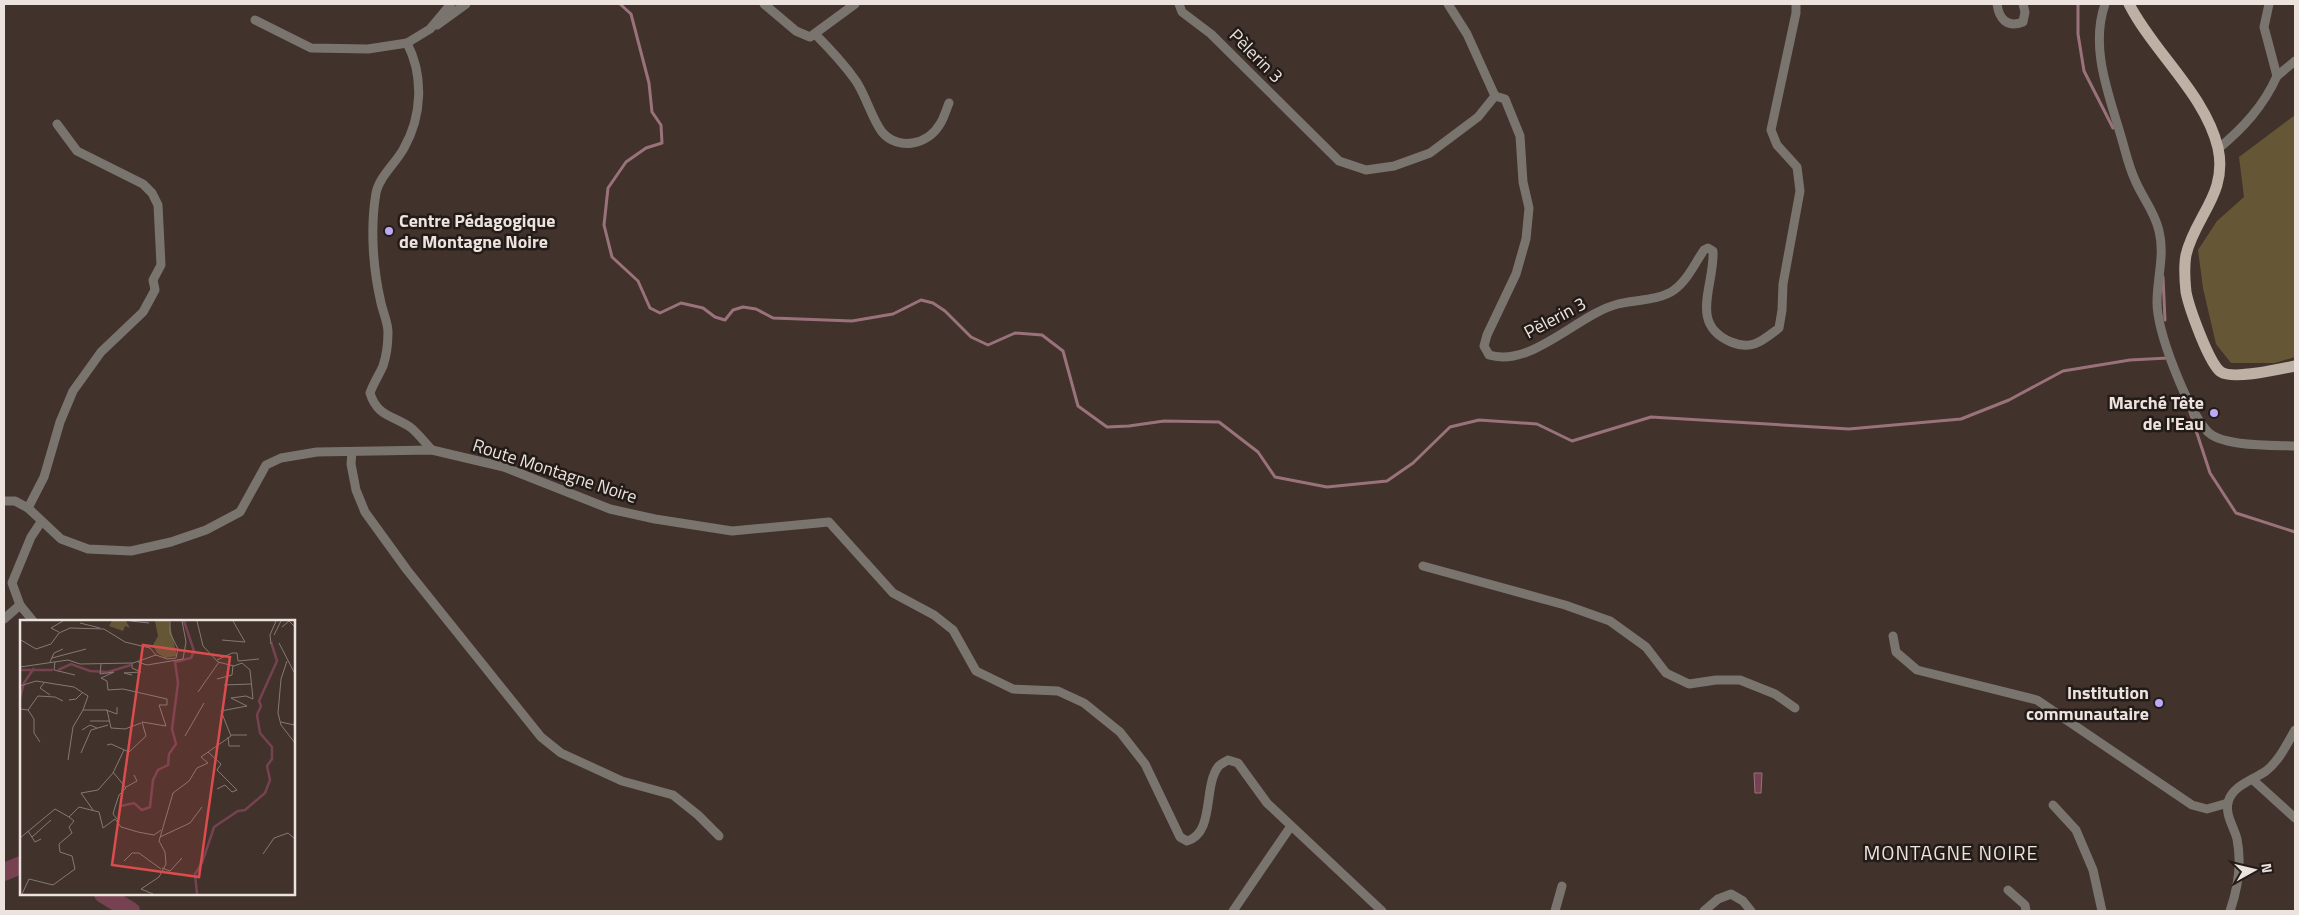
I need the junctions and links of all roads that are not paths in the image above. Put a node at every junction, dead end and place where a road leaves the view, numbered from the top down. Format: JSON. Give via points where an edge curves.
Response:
{"nodes":[{"id":1,"x":450,"y":4,"type":"edge"},
{"id":2,"x":466,"y":4,"type":"edge"},
{"id":3,"x":764,"y":4,"type":"edge"},
{"id":4,"x":855,"y":4,"type":"edge"},
{"id":5,"x":1180,"y":4,"type":"edge"},
{"id":6,"x":1448,"y":4,"type":"edge"},
{"id":7,"x":1796,"y":4,"type":"edge"},
{"id":8,"x":1997,"y":4,"type":"edge"},
{"id":9,"x":2023,"y":4,"type":"edge"},
{"id":10,"x":2105,"y":4,"type":"edge"},
{"id":11,"x":2130,"y":4,"type":"edge"},
{"id":12,"x":2269,"y":4,"type":"edge"},
{"id":13,"x":255,"y":20,"type":"dead end"},
{"id":14,"x":430,"y":29,"type":"junction"},
{"id":15,"x":816,"y":34,"type":"junction"},
{"id":16,"x":407,"y":43,"type":"junction"},
{"id":17,"x":2295,"y":61,"type":"edge"},
{"id":18,"x":2277,"y":76,"type":"junction"},
{"id":19,"x":1495,"y":96,"type":"junction"},
{"id":20,"x":949,"y":103,"type":"dead end"},
{"id":21,"x":57,"y":124,"type":"dead end"},
{"id":22,"x":2218,"y":149,"type":"junction"},
{"id":23,"x":2295,"y":366,"type":"edge"},
{"id":24,"x":2295,"y":446,"type":"edge"},
{"id":25,"x":432,"y":450,"type":"junction"},
{"id":26,"x":352,"y":452,"type":"junction"},
{"id":27,"x":4,"y":501,"type":"edge"},
{"id":28,"x":28,"y":508,"type":"junction"},
{"id":29,"x":41,"y":522,"type":"junction"},
{"id":30,"x":1423,"y":566,"type":"dead end"},
{"id":31,"x":20,"y":605,"type":"junction"},
{"id":32,"x":4,"y":619,"type":"edge"},
{"id":33,"x":32,"y":620,"type":"edge"},
{"id":34,"x":1893,"y":636,"type":"dead end"},
{"id":35,"x":1796,"y":708,"type":"dead end"},
{"id":36,"x":2295,"y":730,"type":"edge"},
{"id":37,"x":2252,"y":779,"type":"junction"},
{"id":38,"x":2228,"y":803,"type":"junction"},
{"id":39,"x":2053,"y":805,"type":"dead end"},
{"id":40,"x":2295,"y":818,"type":"edge"},
{"id":41,"x":1291,"y":826,"type":"junction"},
{"id":42,"x":719,"y":836,"type":"dead end"},
{"id":43,"x":1562,"y":886,"type":"dead end"},
{"id":44,"x":2008,"y":890,"type":"dead end"},
{"id":45,"x":1233,"y":911,"type":"edge"},
{"id":46,"x":1382,"y":911,"type":"edge"},
{"id":47,"x":1554,"y":911,"type":"edge"},
{"id":48,"x":1704,"y":911,"type":"edge"},
{"id":49,"x":1751,"y":911,"type":"edge"},
{"id":50,"x":2026,"y":911,"type":"edge"},
{"id":51,"x":2102,"y":911,"type":"edge"},
{"id":52,"x":2230,"y":911,"type":"edge"}],
"edges":[{"from":1,"to":14,"type":"street"},
{"from":2,"to":14,"type":"street"},
{"from":3,"to":15,"type":"street","via":[[804,35]]},
{"from":4,"to":15,"type":"street"},
{"from":5,"to":19,"type":"street","name":"Pèlerin 3","via":[[1182,12],[1211,34],[1338,161],[1366,170],[1394,166],[1430,153],[1478,117]]},
{"from":6,"to":19,"type":"street","via":[[1467,34]]},
{"from":7,"to":19,"type":"street","name":"Pèlerin 3","via":[[1771,130],[1777,145],[1797,167],[1800,191],[1783,284],[1779,328],[1757,344],[1740,345],[1719,337],[1709,324],[1705,309],[1714,262],[1713,251],[1708,248],[1674,291],[1618,304],[1534,349],[1501,359],[1489,355],[1484,346],[1516,274],[1526,239],[1528,208],[1520,136],[1505,99]]},
{"from":8,"to":9,"type":"street","via":[[1999,15],[2007,24],[2015,26],[2023,22]]},
{"from":10,"to":24,"type":"street","via":[[2102,11],[2102,72],[2128,164],[2154,214],[2159,231],[2162,248],[2157,303],[2170,360],[2187,397],[2211,435],[2238,442]]},
{"from":11,"to":22,"type":"main road","via":[[2208,120]]},
{"from":12,"to":18,"type":"street","via":[[2264,27]]},
{"from":13,"to":16,"type":"street","via":[[311,48],[368,49]]},
{"from":14,"to":16,"type":"street"},
{"from":15,"to":20,"type":"street","via":[[856,82],[882,132],[892,140],[903,145],[926,138],[940,125]]},
{"from":16,"to":25,"type":"street","via":[[413,55],[420,95],[415,125],[376,191],[374,249],[380,303],[388,330],[383,366],[370,393],[373,404],[381,412],[411,428]]},
{"from":17,"to":18,"type":"street"},
{"from":18,"to":22,"type":"street","via":[[2258,111]]},
{"from":21,"to":28,"type":"street","via":[[77,151],[142,184],[152,193],[158,205],[161,265],[153,280],[155,290],[143,312],[101,352],[73,391],[44,477]]},
{"from":22,"to":23,"type":"main road","via":[[2217,190],[2186,254],[2186,292],[2195,321],[2212,361],[2221,372],[2250,374]]},
{"from":25,"to":26,"type":"street","name":"Route Montagne Noire"},
{"from":25,"to":41,"type":"street","name":"Route Montagne Noire","via":[[504,467],[610,509],[655,518],[732,531],[829,522],[893,592],[934,615],[953,630],[976,671],[1013,689],[1058,691],[1084,703],[1120,732],[1145,764],[1180,837],[1187,841],[1194,839],[1202,830],[1212,782],[1218,766],[1228,760],[1238,762],[1267,803]]},
{"from":26,"to":29,"type":"street","name":"Route Montagne Noire","via":[[317,452],[281,458],[266,465],[240,512],[206,530],[171,542],[131,551],[88,549],[61,539]]},
{"from":26,"to":42,"type":"street","via":[[356,490],[365,512],[407,570],[541,737],[561,753],[622,782],[673,795]]},
{"from":27,"to":28,"type":"street","via":[[15,501]]},
{"from":28,"to":29,"type":"street","name":"Route Montagne Noire"},
{"from":29,"to":31,"type":"street","via":[[31,537],[12,583]]},
{"from":30,"to":35,"type":"street","via":[[1566,605],[1610,621],[1646,647],[1666,673],[1689,684],[1740,680],[1775,694]]},
{"from":31,"to":32,"type":"street"},
{"from":31,"to":33,"type":"street"},
{"from":34,"to":38,"type":"street","via":[[1896,652],[1916,670],[2037,700],[2192,805],[2207,809]]},
{"from":36,"to":37,"type":"street","via":[[2278,758],[2266,771]]},
{"from":37,"to":38,"type":"street","via":[[2232,794]]},
{"from":37,"to":40,"type":"street"},
{"from":38,"to":52,"type":"street","via":[[2228,815],[2240,858]]},
{"from":39,"to":51,"type":"street","via":[[2076,830],[2093,870]]},
{"from":41,"to":45,"type":"street"},
{"from":41,"to":46,"type":"street","name":"Route Montagne Noire"},
{"from":43,"to":47,"type":"street"},
{"from":44,"to":50,"type":"street","via":[[2025,905]]},
{"from":48,"to":49,"type":"street","via":[[1718,899],[1731,894]]}]}
